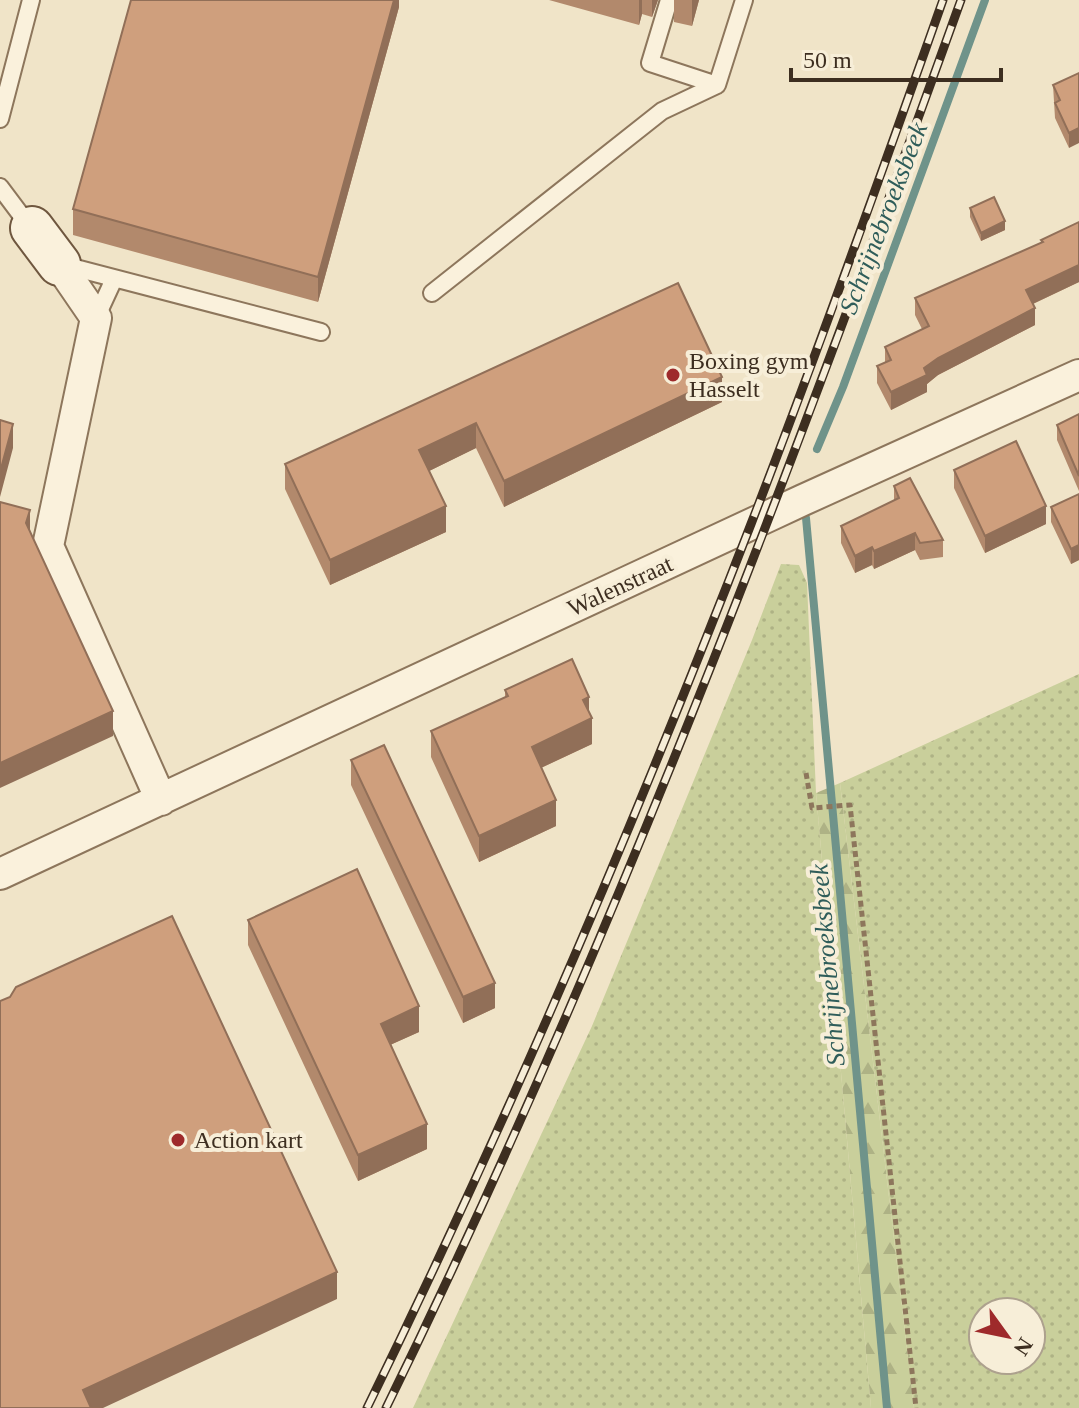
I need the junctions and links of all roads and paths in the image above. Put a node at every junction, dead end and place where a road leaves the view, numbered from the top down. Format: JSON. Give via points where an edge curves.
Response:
{"nodes":[{"id":1,"x":31,"y":0,"type":"edge"},
{"id":2,"x":669,"y":0,"type":"edge"},
{"id":3,"x":744,"y":0,"type":"edge"},
{"id":4,"x":717,"y":85,"type":"junction"},
{"id":5,"x":0,"y":119,"type":"edge"},
{"id":6,"x":0,"y":187,"type":"edge"},
{"id":7,"x":32,"y":228,"type":"joint"},
{"id":8,"x":59,"y":264,"type":"junction"},
{"id":9,"x":114,"y":279,"type":"junction"},
{"id":10,"x":432,"y":293,"type":"dead end"},
{"id":11,"x":96,"y":318,"type":"junction"},
{"id":12,"x":321,"y":332,"type":"dead end"},
{"id":13,"x":1079,"y":375,"type":"edge"},
{"id":14,"x":806,"y":773,"type":"dead end"},
{"id":15,"x":161,"y":800,"type":"junction"},
{"id":16,"x":0,"y":874,"type":"edge"},
{"id":17,"x":916,"y":1408,"type":"edge"}],
"edges":[{"from":1,"to":5,"type":"lane"},
{"from":2,"to":4,"type":"lane","via":[[650,63]]},
{"from":3,"to":4,"type":"lane"},
{"from":4,"to":10,"type":"lane","via":[[662,111]]},
{"from":6,"to":7,"type":"lane"},
{"from":7,"to":8,"type":"street"},
{"from":8,"to":9,"type":"lane"},
{"from":8,"to":11,"type":"street"},
{"from":9,"to":11,"type":"lane"},
{"from":9,"to":12,"type":"lane"},
{"from":11,"to":15,"type":"street","via":[[48,546]]},
{"from":13,"to":15,"type":"street","name":"Walenstraat"},
{"from":14,"to":17,"type":"path","via":[[812,808],[850,805]]},
{"from":15,"to":16,"type":"street","name":"Walenstraat"}]}
